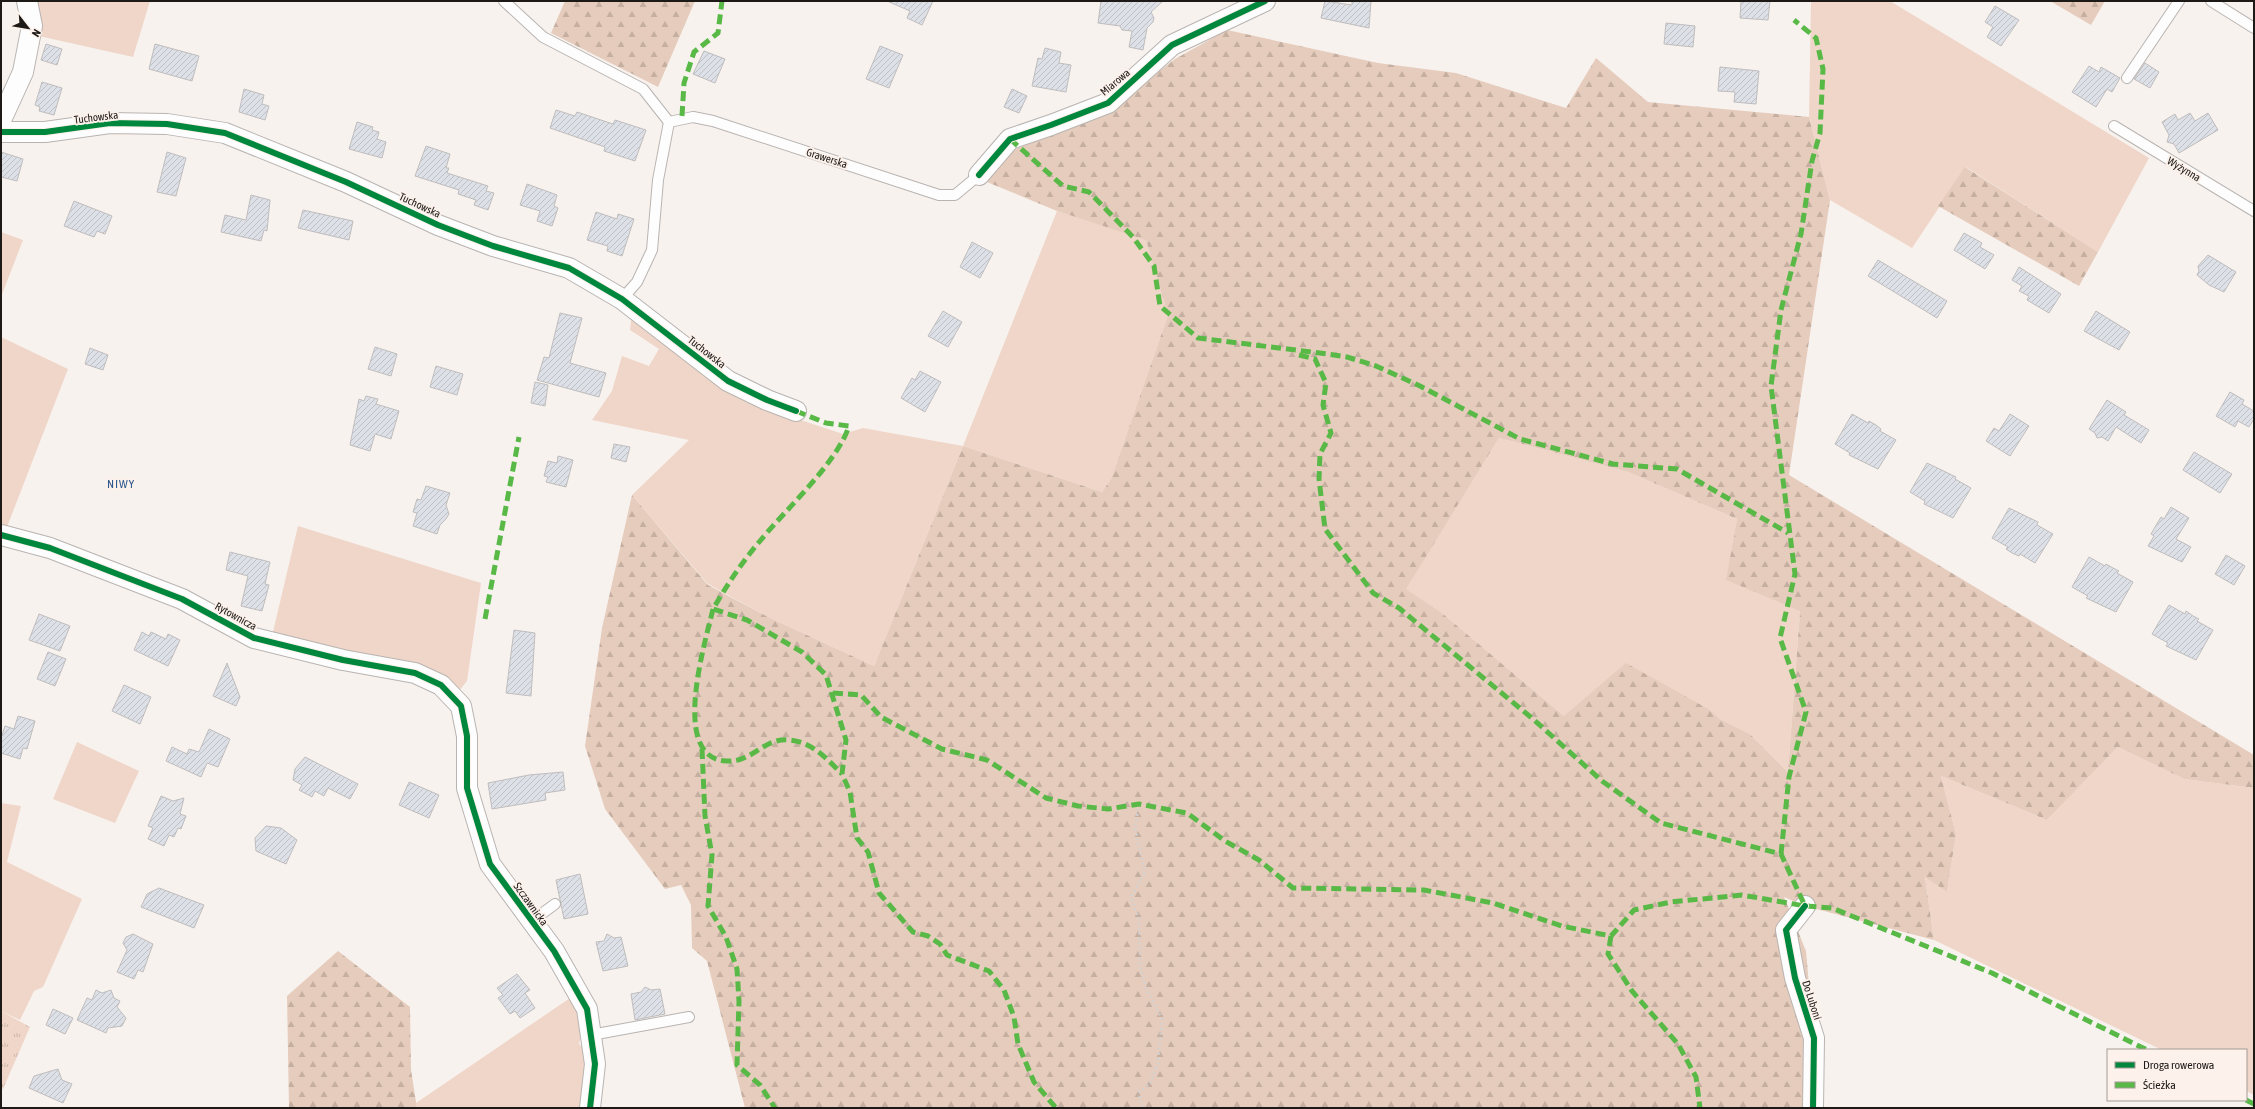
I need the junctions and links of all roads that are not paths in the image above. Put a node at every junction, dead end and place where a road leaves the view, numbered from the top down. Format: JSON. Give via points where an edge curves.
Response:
{"nodes":[{"id":1,"x":27,"y":1,"type":"edge"},
{"id":2,"x":504,"y":1,"type":"edge"},
{"id":3,"x":1265,"y":1,"type":"edge"},
{"id":4,"x":2179,"y":1,"type":"edge"},
{"id":5,"x":2211,"y":1,"type":"edge"},
{"id":6,"x":2254,"y":28,"type":"edge"},
{"id":7,"x":2126,"y":78,"type":"dead end"},
{"id":8,"x":1,"y":120,"type":"edge"},
{"id":9,"x":669,"y":122,"type":"junction"},
{"id":10,"x":2114,"y":126,"type":"dead end"},
{"id":11,"x":1,"y":132,"type":"edge"},
{"id":12,"x":979,"y":176,"type":"joint"},
{"id":13,"x":2254,"y":211,"type":"edge"},
{"id":14,"x":622,"y":298,"type":"junction"},
{"id":15,"x":796,"y":412,"type":"dead end"},
{"id":16,"x":1,"y":535,"type":"edge"},
{"id":17,"x":461,"y":706,"type":"joint"},
{"id":18,"x":555,"y":904,"type":"dead end"},
{"id":19,"x":1805,"y":906,"type":"dead end"},
{"id":20,"x":532,"y":921,"type":"junction"},
{"id":21,"x":689,"y":1017,"type":"dead end"},
{"id":22,"x":591,"y":1035,"type":"junction"},
{"id":23,"x":590,"y":1108,"type":"edge"},
{"id":24,"x":1813,"y":1108,"type":"edge"}],
"edges":[{"from":1,"to":8,"type":"street","via":[[32,26],[23,72]]},
{"from":2,"to":9,"type":"lane","via":[[543,37],[643,89]]},
{"from":3,"to":12,"type":"street","name":"Miarowa","via":[[1172,45],[1108,103],[1010,139]]},
{"from":4,"to":7,"type":"lane"},
{"from":5,"to":6,"type":"lane"},
{"from":9,"to":12,"type":"lane","name":"Grawerska","via":[[693,117],[713,121],[939,195],[955,195]]},
{"from":9,"to":14,"type":"lane","via":[[658,180],[652,250],[637,282]]},
{"from":10,"to":13,"type":"lane","name":"Wyżynna"},
{"from":11,"to":14,"type":"street","name":"Tuchowska","via":[[52,132],[110,123],[167,124],[225,133],[346,182],[438,225],[493,246],[569,268]]},
{"from":14,"to":15,"type":"street","name":"Tuchowska","via":[[728,381]]},
{"from":16,"to":17,"type":"street","name":"Rytownicza","via":[[50,548],[182,599],[254,638],[343,660],[415,673],[440,685]]},
{"from":17,"to":20,"type":"street","name":"Szczawnicka","via":[[467,736],[467,788],[477,826],[490,864]]},
{"from":18,"to":20,"type":"lane"},
{"from":19,"to":24,"type":"street","name":"Do Luboni","via":[[1786,930],[1795,978],[1814,1038]]},
{"from":20,"to":22,"type":"street","name":"Szczawnicka","via":[[554,951],[587,1008]]},
{"from":21,"to":22,"type":"lane"},
{"from":22,"to":23,"type":"street","name":"Szczawnicka","via":[[595,1064]]}]}
